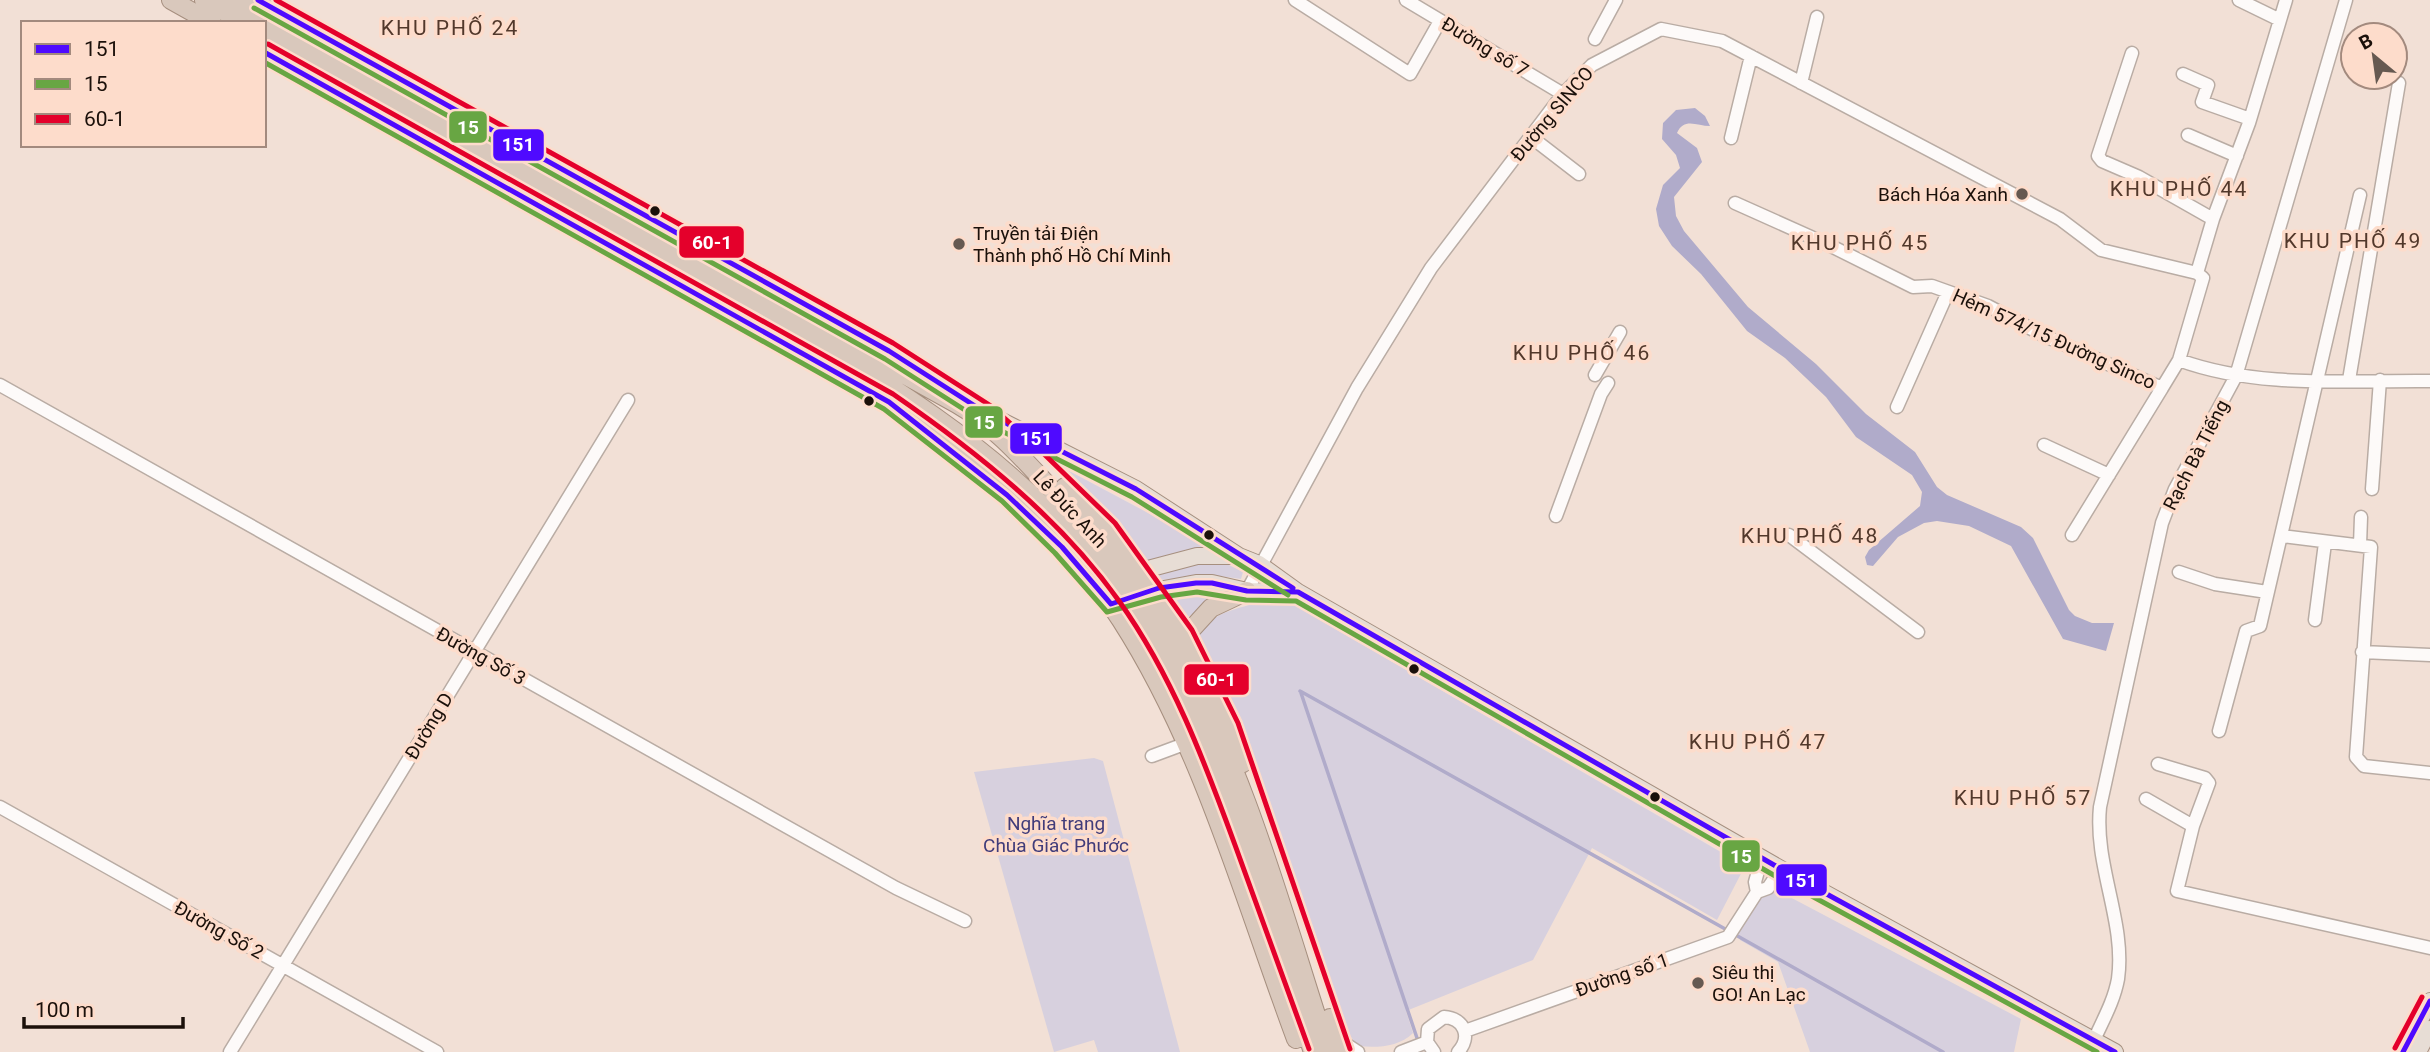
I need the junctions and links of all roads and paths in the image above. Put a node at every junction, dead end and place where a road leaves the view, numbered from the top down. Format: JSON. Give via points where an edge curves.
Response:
{"nodes":[{"id":1,"x":171,"y":0,"type":"edge"},
{"id":2,"x":204,"y":0,"type":"edge"},
{"id":3,"x":231,"y":0,"type":"edge"},
{"id":4,"x":258,"y":0,"type":"edge"},
{"id":5,"x":1295,"y":0,"type":"edge"},
{"id":6,"x":1406,"y":0,"type":"edge"},
{"id":7,"x":1616,"y":0,"type":"edge"},
{"id":8,"x":2239,"y":0,"type":"edge"},
{"id":9,"x":2286,"y":0,"type":"edge"},
{"id":10,"x":2340,"y":0,"type":"edge"},
{"id":11,"x":2346,"y":0,"type":"edge"},
{"id":12,"x":1817,"y":17,"type":"dead end"},
{"id":13,"x":2280,"y":20,"type":"junction"},
{"id":14,"x":208,"y":21,"type":"edge"},
{"id":15,"x":241,"y":21,"type":"edge"},
{"id":16,"x":1440,"y":21,"type":"junction"},
{"id":17,"x":266,"y":35,"type":"edge"},
{"id":18,"x":1595,"y":39,"type":"dead end"},
{"id":19,"x":266,"y":53,"type":"edge"},
{"id":20,"x":2132,"y":53,"type":"dead end"},
{"id":21,"x":1751,"y":56,"type":"junction"},
{"id":22,"x":2183,"y":74,"type":"dead end"},
{"id":23,"x":1801,"y":83,"type":"junction"},
{"id":24,"x":2398,"y":91,"type":"edge"},
{"id":25,"x":1563,"y":94,"type":"junction"},
{"id":26,"x":2250,"y":119,"type":"junction"},
{"id":27,"x":2188,"y":135,"type":"dead end"},
{"id":28,"x":1531,"y":137,"type":"junction"},
{"id":29,"x":1731,"y":138,"type":"dead end"},
{"id":30,"x":2237,"y":156,"type":"junction"},
{"id":31,"x":1579,"y":174,"type":"dead end"},
{"id":32,"x":2360,"y":195,"type":"dead end"},
{"id":33,"x":1735,"y":203,"type":"dead end"},
{"id":34,"x":2213,"y":219,"type":"junction"},
{"id":35,"x":2197,"y":273,"type":"junction"},
{"id":36,"x":1948,"y":292,"type":"junction"},
{"id":37,"x":1620,"y":332,"type":"dead end"},
{"id":38,"x":2179,"y":360,"type":"junction"},
{"id":39,"x":1595,"y":375,"type":"dead end"},
{"id":40,"x":2233,"y":376,"type":"junction"},
{"id":41,"x":2318,"y":379,"type":"junction"},
{"id":42,"x":2349,"y":380,"type":"junction"},
{"id":43,"x":2380,"y":380,"type":"junction"},
{"id":44,"x":2430,"y":381,"type":"edge"},
{"id":45,"x":1608,"y":383,"type":"dead end"},
{"id":46,"x":0,"y":386,"type":"edge"},
{"id":47,"x":2162,"y":388,"type":"junction"},
{"id":48,"x":628,"y":400,"type":"dead end"},
{"id":49,"x":1897,"y":407,"type":"dead end"},
{"id":50,"x":966,"y":409,"type":"junction"},
{"id":51,"x":986,"y":413,"type":"junction"},
{"id":52,"x":2044,"y":445,"type":"dead end"},
{"id":53,"x":2109,"y":475,"type":"junction"},
{"id":54,"x":2372,"y":489,"type":"dead end"},
{"id":55,"x":1556,"y":516,"type":"dead end"},
{"id":56,"x":2361,"y":517,"type":"dead end"},
{"id":57,"x":1789,"y":535,"type":"dead end"},
{"id":58,"x":2072,"y":535,"type":"dead end"},
{"id":59,"x":2282,"y":536,"type":"junction"},
{"id":60,"x":2325,"y":543,"type":"junction"},
{"id":61,"x":2365,"y":546,"type":"junction"},
{"id":62,"x":1239,"y":556,"type":"junction"},
{"id":63,"x":1259,"y":564,"type":"junction"},
{"id":64,"x":2179,"y":572,"type":"dead end"},
{"id":65,"x":1119,"y":578,"type":"junction"},
{"id":66,"x":1247,"y":591,"type":"junction"},
{"id":67,"x":1298,"y":592,"type":"junction"},
{"id":68,"x":2267,"y":592,"type":"junction"},
{"id":69,"x":1132,"y":597,"type":"junction"},
{"id":70,"x":2315,"y":620,"type":"dead end"},
{"id":71,"x":1918,"y":632,"type":"dead end"},
{"id":72,"x":1180,"y":641,"type":"junction"},
{"id":73,"x":474,"y":652,"type":"junction"},
{"id":74,"x":2362,"y":652,"type":"junction"},
{"id":75,"x":2430,"y":655,"type":"edge"},
{"id":76,"x":2219,"y":731,"type":"dead end"},
{"id":77,"x":1187,"y":743,"type":"junction"},
{"id":78,"x":1152,"y":756,"type":"dead end"},
{"id":79,"x":2158,"y":764,"type":"dead end"},
{"id":80,"x":2430,"y":773,"type":"edge"},
{"id":81,"x":2146,"y":800,"type":"dead end"},
{"id":82,"x":0,"y":807,"type":"edge"},
{"id":83,"x":2193,"y":826,"type":"junction"},
{"id":84,"x":1762,"y":857,"type":"junction"},
{"id":85,"x":1781,"y":869,"type":"junction"},
{"id":86,"x":1757,"y":892,"type":"junction"},
{"id":87,"x":965,"y":921,"type":"dead end"},
{"id":88,"x":2430,"y":948,"type":"edge"},
{"id":89,"x":282,"y":966,"type":"junction"},
{"id":90,"x":2429,"y":1004,"type":"edge"},
{"id":91,"x":2430,"y":1029,"type":"edge"},
{"id":92,"x":1465,"y":1031,"type":"junction"},
{"id":93,"x":2091,"y":1038,"type":"junction"},
{"id":94,"x":1336,"y":1047,"type":"edge"},
{"id":95,"x":1430,"y":1047,"type":"edge"},
{"id":96,"x":230,"y":1052,"type":"edge"},
{"id":97,"x":437,"y":1052,"type":"edge"},
{"id":98,"x":1301,"y":1052,"type":"edge"},
{"id":99,"x":1312,"y":1052,"type":"edge"},
{"id":100,"x":1358,"y":1052,"type":"edge"},
{"id":101,"x":1401,"y":1052,"type":"edge"},
{"id":102,"x":1458,"y":1052,"type":"edge"},
{"id":103,"x":2115,"y":1052,"type":"edge"},
{"id":104,"x":2403,"y":1052,"type":"edge"},
{"id":105,"x":2418,"y":1052,"type":"edge"}],
"edges":[{"from":1,"to":14,"type":"highway"},
{"from":2,"to":15,"type":"highway"},
{"from":3,"to":50,"type":"highway","name":"Lê Đức Anh"},
{"from":4,"to":51,"type":"highway","name":"Lê Đức Anh","via":[[889,351]]},
{"from":5,"to":16,"type":"street","via":[[1410,74]]},
{"from":6,"to":16,"type":"street","name":"Đường số 7"},
{"from":7,"to":18,"type":"street"},
{"from":8,"to":13,"type":"street"},
{"from":9,"to":13,"type":"street"},
{"from":10,"to":40,"type":"street","name":"Rạch Bà Tiếng"},
{"from":11,"to":40,"type":"street","name":"Rạch Bà Tiếng"},
{"from":12,"to":23,"type":"street"},
{"from":13,"to":26,"type":"street"},
{"from":16,"to":25,"type":"street","name":"Đường số 7"},
{"from":17,"to":65,"type":"highway","name":"Lê Đức Anh","via":[[856,363],[993,460]]},
{"from":19,"to":65,"type":"highway","name":"Lê Đức Anh","via":[[889,402],[949,443]]},
{"from":20,"to":34,"type":"street","via":[[2098,156]]},
{"from":21,"to":23,"type":"street","name":"Đường SINCO"},
{"from":21,"to":25,"type":"street","name":"Đường SINCO","via":[[1722,41],[1661,29],[1592,65]]},
{"from":21,"to":29,"type":"street"},
{"from":22,"to":26,"type":"street","via":[[2208,85],[2202,102]]},
{"from":23,"to":35,"type":"street","name":"Đường SINCO","via":[[2060,219],[2101,250]]},
{"from":24,"to":42,"type":"street"},
{"from":25,"to":28,"type":"street","name":"Đường SINCO"},
{"from":26,"to":30,"type":"street"},
{"from":27,"to":30,"type":"street"},
{"from":28,"to":31,"type":"street"},
{"from":28,"to":63,"type":"street","name":"Đường SINCO","via":[[1431,268],[1357,388]]},
{"from":30,"to":34,"type":"street"},
{"from":32,"to":41,"type":"street"},
{"from":33,"to":36,"type":"street","name":"Hẻm 574/15 Đường Sinco","via":[[1913,287],[1932,286]]},
{"from":34,"to":35,"type":"street"},
{"from":35,"to":38,"type":"street","name":"Hẻm 574/15 Đường Sinco","via":[[2203,278]]},
{"from":36,"to":47,"type":"street","name":"Hẻm 574/15 Đường Sinco","via":[[1988,306]]},
{"from":36,"to":49,"type":"street"},
{"from":37,"to":39,"type":"street"},
{"from":38,"to":40,"type":"street"},
{"from":38,"to":47,"type":"street","name":"Hẻm 574/15 Đường Sinco"},
{"from":40,"to":41,"type":"street"},
{"from":40,"to":93,"type":"street","name":"Rạch Bà Tiếng","via":[[2169,486],[2156,521],[2096,793],[2093,850],[2112,969]]},
{"from":41,"to":42,"type":"street"},
{"from":41,"to":59,"type":"street"},
{"from":42,"to":43,"type":"street"},
{"from":43,"to":44,"type":"street"},
{"from":43,"to":54,"type":"street"},
{"from":45,"to":55,"type":"street"},
{"from":46,"to":73,"type":"street","name":"Đường Số 3"},
{"from":47,"to":53,"type":"street"},
{"from":48,"to":73,"type":"street","name":"Đường D"},
{"from":50,"to":51,"type":"highway"},
{"from":50,"to":65,"type":"highway","name":"Lê Đức Anh","via":[[1019,455],[1098,538]]},
{"from":51,"to":62,"type":"main road","via":[[1136,489]]},
{"from":51,"to":65,"type":"highway","name":"Lê Đức Anh","via":[[1108,530]]},
{"from":52,"to":53,"type":"street"},
{"from":53,"to":58,"type":"street"},
{"from":56,"to":61,"type":"street"},
{"from":57,"to":71,"type":"street"},
{"from":59,"to":60,"type":"street"},
{"from":59,"to":68,"type":"street"},
{"from":60,"to":61,"type":"street"},
{"from":60,"to":70,"type":"street"},
{"from":61,"to":74,"type":"street"},
{"from":62,"to":63,"type":"main road"},
{"from":62,"to":65,"type":"main road","via":[[1197,556]]},
{"from":63,"to":66,"type":"street","name":"Đường SINCO"},
{"from":63,"to":67,"type":"main road"},
{"from":64,"to":68,"type":"street","via":[[2215,584]]},
{"from":65,"to":69,"type":"highway","name":"Lê Đức Anh"},
{"from":65,"to":69,"type":"highway","name":"Lê Đức Anh"},
{"from":66,"to":67,"type":"main road"},
{"from":66,"to":69,"type":"main road","via":[[1212,583]]},
{"from":66,"to":72,"type":"highway","via":[[1210,608]]},
{"from":67,"to":84,"type":"main road"},
{"from":68,"to":76,"type":"street","via":[[2260,626],[2246,631]]},
{"from":69,"to":72,"type":"highway","name":"Lê Đức Anh"},
{"from":69,"to":77,"type":"highway","name":"Lê Đức Anh","via":[[1160,685]]},
{"from":69,"to":99,"type":"highway","name":"Lê Đức Anh","via":[[1206,746],[1237,824]]},
{"from":72,"to":94,"type":"highway","name":"Lê Đức Anh","via":[[1230,726]]},
{"from":73,"to":87,"type":"street","name":"Đường Số 3","via":[[884,882]]},
{"from":73,"to":89,"type":"street","name":"Đường D"},
{"from":74,"to":75,"type":"street"},
{"from":74,"to":80,"type":"street","via":[[2358,762]]},
{"from":77,"to":78,"type":"street"},
{"from":77,"to":98,"type":"highway","name":"Lê Đức Anh"},
{"from":79,"to":83,"type":"street","via":[[2208,781]]},
{"from":81,"to":83,"type":"street"},
{"from":82,"to":89,"type":"street","name":"Đường Số 2"},
{"from":83,"to":88,"type":"street","via":[[2177,891]]},
{"from":84,"to":85,"type":"main road"},
{"from":84,"to":86,"type":"street","name":"Đường số 1"},
{"from":85,"to":86,"type":"street","name":"Đường số 1","via":[[1768,888]]},
{"from":85,"to":93,"type":"main road"},
{"from":86,"to":92,"type":"street","name":"Đường số 1","via":[[1728,937]]},
{"from":89,"to":96,"type":"street","name":"Đường D"},
{"from":89,"to":97,"type":"street","name":"Đường Số 2"},
{"from":90,"to":104,"type":"main road"},
{"from":91,"to":105,"type":"main road"},
{"from":92,"to":95,"type":"street","via":[[1457,1020],[1437,1019],[1428,1029]]},
{"from":92,"to":102,"type":"street","via":[[1465,1043]]},
{"from":93,"to":103,"type":"main road"},
{"from":94,"to":100,"type":"street"},
{"from":95,"to":101,"type":"street"}]}
